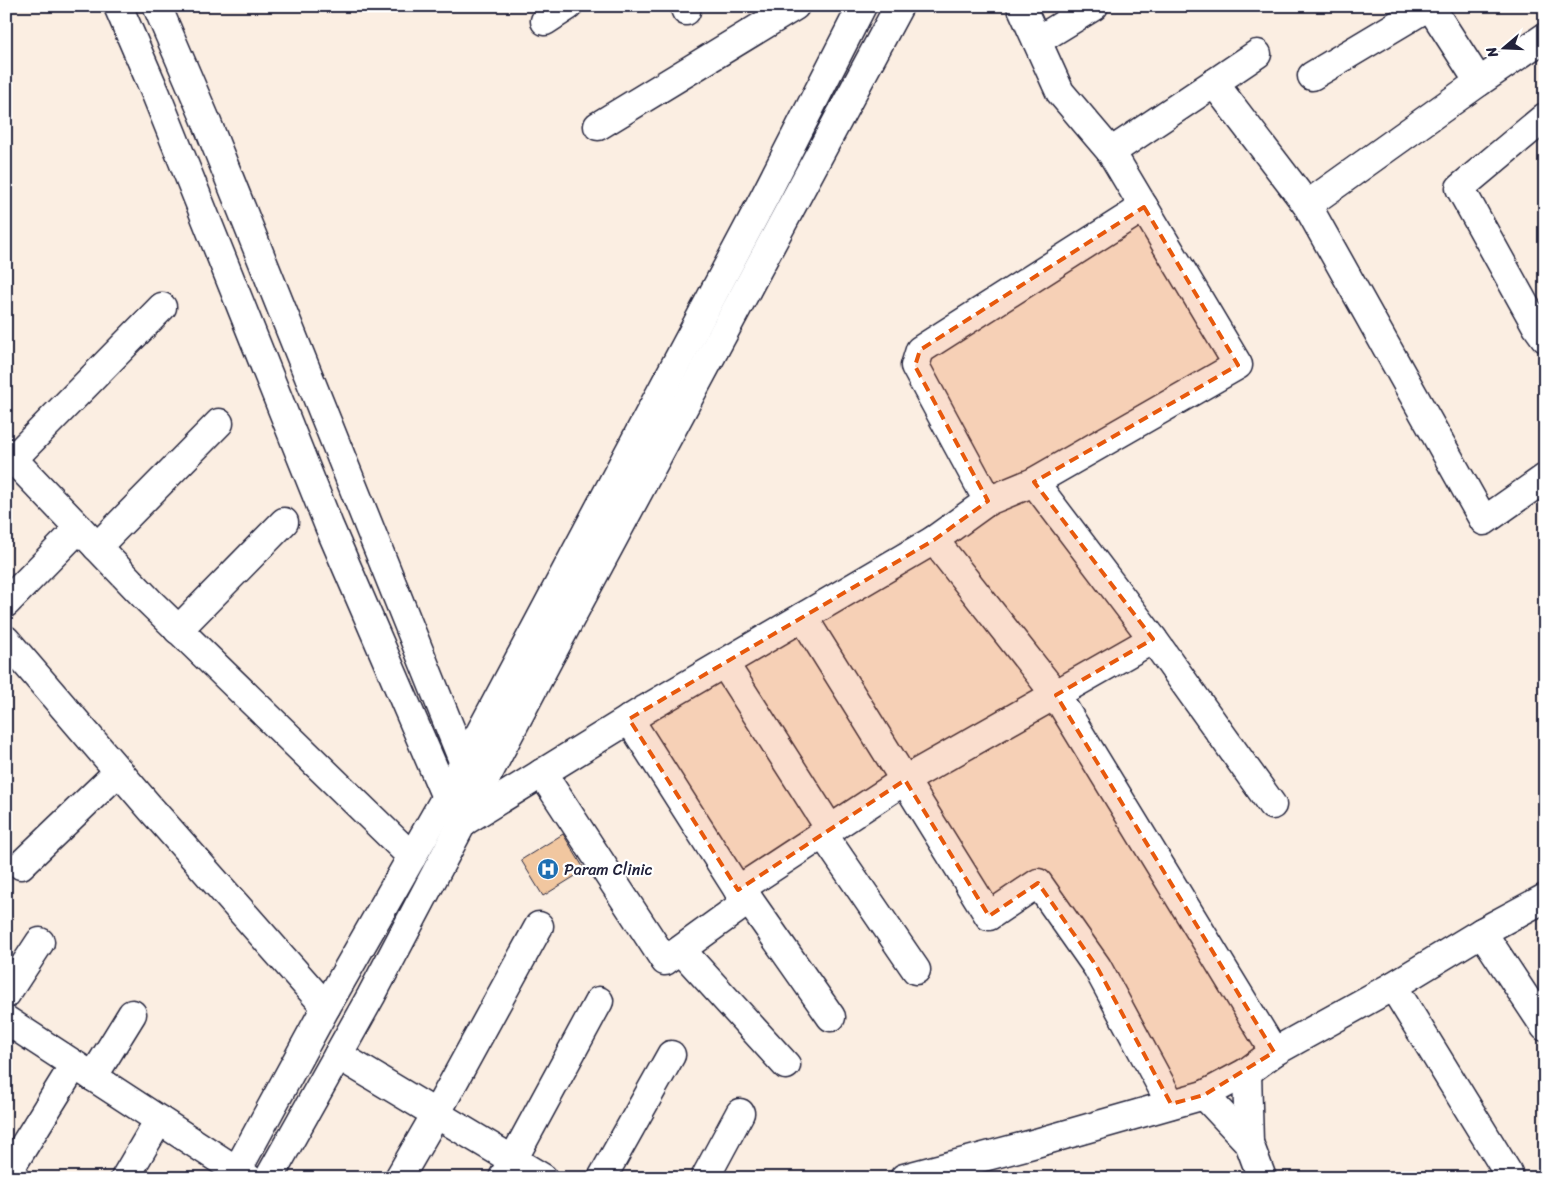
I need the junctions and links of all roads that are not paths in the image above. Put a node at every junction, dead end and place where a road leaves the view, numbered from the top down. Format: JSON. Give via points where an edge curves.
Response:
{"nodes":[{"id":1,"x":118,"y":6,"type":"edge"},
{"id":2,"x":156,"y":6,"type":"edge"},
{"id":3,"x":568,"y":6,"type":"edge"},
{"id":4,"x":795,"y":6,"type":"edge"},
{"id":5,"x":862,"y":6,"type":"edge"},
{"id":6,"x":899,"y":6,"type":"edge"},
{"id":7,"x":1021,"y":6,"type":"edge"},
{"id":8,"x":1094,"y":6,"type":"edge"},
{"id":9,"x":1430,"y":6,"type":"edge"},
{"id":10,"x":545,"y":21,"type":"dead end"},
{"id":11,"x":1545,"y":37,"type":"edge"},
{"id":12,"x":1037,"y":41,"type":"junction"},
{"id":13,"x":1257,"y":54,"type":"dead end"},
{"id":14,"x":1312,"y":76,"type":"dead end"},
{"id":15,"x":1479,"y":82,"type":"junction"},
{"id":16,"x":1214,"y":83,"type":"junction"},
{"id":17,"x":1543,"y":123,"type":"edge"},
{"id":18,"x":598,"y":126,"type":"dead end"},
{"id":19,"x":1111,"y":152,"type":"junction"},
{"id":20,"x":1307,"y":205,"type":"junction"},
{"id":21,"x":1144,"y":206,"type":"junction"},
{"id":22,"x":162,"y":308,"type":"dead end"},
{"id":23,"x":1545,"y":338,"type":"edge"},
{"id":24,"x":219,"y":423,"type":"dead end"},
{"id":25,"x":10,"y":456,"type":"edge"},
{"id":26,"x":1545,"y":478,"type":"edge"},
{"id":27,"x":1034,"y":482,"type":"junction"},
{"id":28,"x":988,"y":501,"type":"junction"},
{"id":29,"x":284,"y":522,"type":"dead end"},
{"id":30,"x":88,"y":538,"type":"junction"},
{"id":31,"x":934,"y":540,"type":"junction"},
{"id":32,"x":6,"y":603,"type":"edge"},
{"id":33,"x":803,"y":616,"type":"junction"},
{"id":34,"x":178,"y":630,"type":"junction"},
{"id":35,"x":1153,"y":638,"type":"junction"},
{"id":36,"x":6,"y":640,"type":"edge"},
{"id":37,"x":724,"y":663,"type":"junction"},
{"id":38,"x":1056,"y":695,"type":"junction"},
{"id":39,"x":629,"y":719,"type":"junction"},
{"id":40,"x":464,"y":763,"type":"junction"},
{"id":41,"x":119,"y":771,"type":"junction"},
{"id":42,"x":542,"y":773,"type":"junction"},
{"id":43,"x":905,"y":780,"type":"junction"},
{"id":44,"x":479,"y":791,"type":"junction"},
{"id":45,"x":446,"y":797,"type":"junction"},
{"id":46,"x":1272,"y":805,"type":"dead end"},
{"id":47,"x":463,"y":822,"type":"junction"},
{"id":48,"x":827,"y":831,"type":"junction"},
{"id":49,"x":412,"y":857,"type":"junction"},
{"id":50,"x":21,"y":865,"type":"dead end"},
{"id":51,"x":743,"y":895,"type":"junction"},
{"id":52,"x":1545,"y":898,"type":"edge"},
{"id":53,"x":539,"y":926,"type":"dead end"},
{"id":54,"x":1482,"y":932,"type":"junction"},
{"id":55,"x":40,"y":942,"type":"dead end"},
{"id":56,"x":680,"y":950,"type":"junction"},
{"id":57,"x":916,"y":970,"type":"dead end"},
{"id":58,"x":1393,"y":986,"type":"junction"},
{"id":59,"x":6,"y":994,"type":"edge"},
{"id":60,"x":599,"y":1000,"type":"dead end"},
{"id":61,"x":326,"y":1007,"type":"junction"},
{"id":62,"x":132,"y":1014,"type":"dead end"},
{"id":63,"x":831,"y":1017,"type":"dead end"},
{"id":64,"x":6,"y":1020,"type":"edge"},
{"id":65,"x":1545,"y":1027,"type":"edge"},
{"id":66,"x":1274,"y":1052,"type":"junction"},
{"id":67,"x":338,"y":1055,"type":"junction"},
{"id":68,"x":671,"y":1055,"type":"dead end"},
{"id":69,"x":786,"y":1065,"type":"dead end"},
{"id":70,"x":83,"y":1071,"type":"junction"},
{"id":71,"x":1247,"y":1072,"type":"junction"},
{"id":72,"x":1204,"y":1095,"type":"junction"},
{"id":73,"x":1171,"y":1104,"type":"junction"},
{"id":74,"x":740,"y":1113,"type":"dead end"},
{"id":75,"x":436,"y":1114,"type":"junction"},
{"id":76,"x":159,"y":1120,"type":"junction"},
{"id":77,"x":1249,"y":1143,"type":"junction"},
{"id":78,"x":508,"y":1169,"type":"edge"},
{"id":79,"x":954,"y":1171,"type":"edge"},
{"id":80,"x":1508,"y":1173,"type":"dead end"},
{"id":81,"x":6,"y":1175,"type":"edge"},
{"id":82,"x":240,"y":1175,"type":"edge"},
{"id":83,"x":124,"y":1178,"type":"edge"},
{"id":84,"x":269,"y":1178,"type":"edge"},
{"id":85,"x":399,"y":1178,"type":"edge"},
{"id":86,"x":543,"y":1178,"type":"edge"},
{"id":87,"x":602,"y":1178,"type":"edge"},
{"id":88,"x":704,"y":1178,"type":"edge"},
{"id":89,"x":904,"y":1178,"type":"edge"},
{"id":90,"x":1262,"y":1178,"type":"edge"}],
"edges":[{"from":1,"to":45,"type":"street","via":[[329,526]]},
{"from":2,"to":40,"type":"street","via":[[205,118]]},
{"from":3,"to":10,"type":"street"},
{"from":4,"to":18,"type":"street"},
{"from":5,"to":40,"type":"street"},
{"from":6,"to":44,"type":"street"},
{"from":7,"to":12,"type":"street"},
{"from":8,"to":12,"type":"street"},
{"from":9,"to":14,"type":"street"},
{"from":9,"to":15,"type":"street"},
{"from":11,"to":15,"type":"street"},
{"from":12,"to":19,"type":"street","via":[[1060,92]]},
{"from":13,"to":16,"type":"street"},
{"from":15,"to":20,"type":"street"},
{"from":16,"to":19,"type":"street"},
{"from":16,"to":20,"type":"street"},
{"from":17,"to":23,"type":"street","via":[[1460,188]]},
{"from":19,"to":21,"type":"street"},
{"from":20,"to":26,"type":"street","via":[[1484,521]]},
{"from":21,"to":27,"type":"street","via":[[1238,365]]},
{"from":21,"to":28,"type":"street","via":[[920,350],[915,366]]},
{"from":22,"to":25,"type":"street"},
{"from":24,"to":30,"type":"street"},
{"from":25,"to":30,"type":"street"},
{"from":27,"to":28,"type":"street"},
{"from":27,"to":35,"type":"street"},
{"from":28,"to":31,"type":"street"},
{"from":29,"to":34,"type":"street"},
{"from":30,"to":32,"type":"street"},
{"from":30,"to":34,"type":"street"},
{"from":31,"to":33,"type":"street"},
{"from":31,"to":38,"type":"street"},
{"from":33,"to":37,"type":"street"},
{"from":33,"to":43,"type":"street"},
{"from":34,"to":49,"type":"street"},
{"from":35,"to":38,"type":"street"},
{"from":35,"to":46,"type":"street"},
{"from":36,"to":41,"type":"street"},
{"from":37,"to":39,"type":"street"},
{"from":37,"to":48,"type":"street"},
{"from":38,"to":43,"type":"street"},
{"from":38,"to":66,"type":"street"},
{"from":39,"to":42,"type":"street"},
{"from":39,"to":51,"type":"street"},
{"from":40,"to":44,"type":"street"},
{"from":40,"to":45,"type":"street"},
{"from":41,"to":50,"type":"street"},
{"from":41,"to":61,"type":"street"},
{"from":42,"to":47,"type":"street"},
{"from":42,"to":56,"type":"street","via":[[665,961]]},
{"from":43,"to":48,"type":"street"},
{"from":43,"to":73,"type":"street","via":[[989,916],[1038,883],[1096,966]]},
{"from":44,"to":47,"type":"street"},
{"from":45,"to":47,"type":"street"},
{"from":45,"to":49,"type":"street"},
{"from":47,"to":67,"type":"street"},
{"from":48,"to":51,"type":"street"},
{"from":48,"to":57,"type":"street"},
{"from":49,"to":61,"type":"street"},
{"from":51,"to":56,"type":"street"},
{"from":51,"to":63,"type":"street"},
{"from":52,"to":54,"type":"street"},
{"from":53,"to":75,"type":"street"},
{"from":54,"to":58,"type":"street"},
{"from":54,"to":65,"type":"street"},
{"from":55,"to":59,"type":"street"},
{"from":56,"to":69,"type":"street"},
{"from":58,"to":66,"type":"street"},
{"from":58,"to":80,"type":"street"},
{"from":60,"to":78,"type":"street"},
{"from":61,"to":82,"type":"street"},
{"from":62,"to":70,"type":"street"},
{"from":64,"to":70,"type":"street"},
{"from":66,"to":71,"type":"street"},
{"from":67,"to":75,"type":"street"},
{"from":67,"to":84,"type":"street"},
{"from":68,"to":87,"type":"street"},
{"from":70,"to":76,"type":"street"},
{"from":70,"to":81,"type":"street"},
{"from":71,"to":72,"type":"street"},
{"from":71,"to":77,"type":"street"},
{"from":72,"to":73,"type":"street"},
{"from":72,"to":77,"type":"street"},
{"from":73,"to":79,"type":"street"},
{"from":74,"to":88,"type":"street"},
{"from":75,"to":78,"type":"street"},
{"from":75,"to":85,"type":"street"},
{"from":76,"to":82,"type":"street"},
{"from":76,"to":83,"type":"street"},
{"from":77,"to":90,"type":"street"},
{"from":78,"to":86,"type":"street"},
{"from":79,"to":89,"type":"street"}]}
